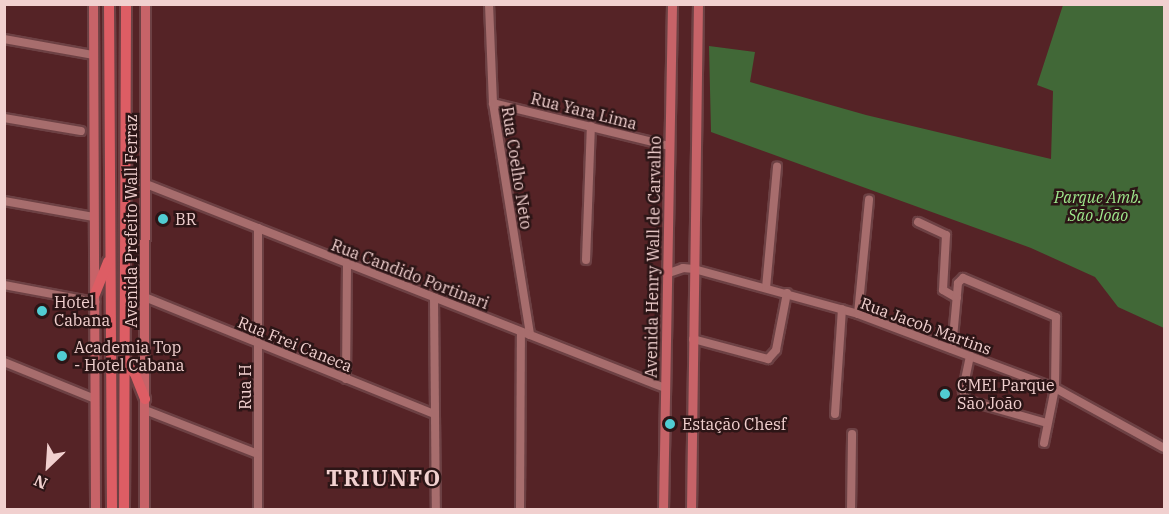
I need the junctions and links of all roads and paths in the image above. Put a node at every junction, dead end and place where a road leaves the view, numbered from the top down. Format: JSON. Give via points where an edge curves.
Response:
{"nodes":[{"id":1,"x":93,"y":4,"type":"edge"},
{"id":2,"x":109,"y":4,"type":"edge"},
{"id":3,"x":126,"y":4,"type":"edge"},
{"id":4,"x":145,"y":4,"type":"edge"},
{"id":5,"x":489,"y":4,"type":"edge"},
{"id":6,"x":672,"y":4,"type":"edge"},
{"id":7,"x":698,"y":4,"type":"edge"},
{"id":8,"x":4,"y":39,"type":"edge"},
{"id":9,"x":93,"y":55,"type":"junction"},
{"id":10,"x":493,"y":103,"type":"junction"},
{"id":11,"x":4,"y":118,"type":"edge"},
{"id":12,"x":591,"y":126,"type":"junction"},
{"id":13,"x":81,"y":131,"type":"dead end"},
{"id":14,"x":669,"y":146,"type":"junction"},
{"id":15,"x":777,"y":166,"type":"dead end"},
{"id":16,"x":146,"y":184,"type":"junction"},
{"id":17,"x":868,"y":200,"type":"dead end"},
{"id":18,"x":4,"y":201,"type":"edge"},
{"id":19,"x":94,"y":217,"type":"junction"},
{"id":20,"x":918,"y":222,"type":"dead end"},
{"id":21,"x":258,"y":228,"type":"junction"},
{"id":22,"x":110,"y":256,"type":"junction"},
{"id":23,"x":586,"y":260,"type":"dead end"},
{"id":24,"x":346,"y":265,"type":"junction"},
{"id":25,"x":694,"y":269,"type":"junction"},
{"id":26,"x":666,"y":274,"type":"junction"},
{"id":27,"x":4,"y":285,"type":"edge"},
{"id":28,"x":766,"y":288,"type":"junction"},
{"id":29,"x":787,"y":293,"type":"junction"},
{"id":30,"x":95,"y":298,"type":"junction"},
{"id":31,"x":147,"y":298,"type":"junction"},
{"id":32,"x":434,"y":298,"type":"junction"},
{"id":33,"x":957,"y":298,"type":"junction"},
{"id":34,"x":842,"y":309,"type":"junction"},
{"id":35,"x":858,"y":314,"type":"junction"},
{"id":36,"x":521,"y":332,"type":"junction"},
{"id":37,"x":530,"y":335,"type":"junction"},
{"id":38,"x":693,"y":339,"type":"junction"},
{"id":39,"x":259,"y":344,"type":"junction"},
{"id":40,"x":952,"y":349,"type":"junction"},
{"id":41,"x":970,"y":356,"type":"junction"},
{"id":42,"x":4,"y":362,"type":"edge"},
{"id":43,"x":124,"y":362,"type":"junction"},
{"id":44,"x":346,"y":379,"type":"junction"},
{"id":45,"x":665,"y":388,"type":"junction"},
{"id":46,"x":1055,"y":388,"type":"junction"},
{"id":47,"x":95,"y":399,"type":"junction"},
{"id":48,"x":145,"y":404,"type":"junction"},
{"id":49,"x":434,"y":414,"type":"junction"},
{"id":50,"x":835,"y":414,"type":"dead end"},
{"id":51,"x":1047,"y":423,"type":"junction"},
{"id":52,"x":852,"y":434,"type":"dead end"},
{"id":53,"x":1044,"y":443,"type":"dead end"},
{"id":54,"x":1164,"y":448,"type":"edge"},
{"id":55,"x":258,"y":454,"type":"junction"},
{"id":56,"x":95,"y":510,"type":"edge"},
{"id":57,"x":112,"y":510,"type":"edge"},
{"id":58,"x":124,"y":510,"type":"edge"},
{"id":59,"x":144,"y":510,"type":"edge"},
{"id":60,"x":258,"y":510,"type":"edge"},
{"id":61,"x":436,"y":510,"type":"edge"},
{"id":62,"x":520,"y":510,"type":"edge"},
{"id":63,"x":663,"y":510,"type":"edge"},
{"id":64,"x":691,"y":510,"type":"edge"},
{"id":65,"x":851,"y":510,"type":"edge"}],
"edges":[{"from":1,"to":9,"type":"main road"},
{"from":2,"to":22,"type":"highway","name":"Avenida Prefeito Wall Ferraz"},
{"from":3,"to":43,"type":"highway","name":"Avenida Prefeito Wall Ferraz"},
{"from":4,"to":16,"type":"main road","name":"Avenida Prefeito Wall Ferraz"},
{"from":5,"to":10,"type":"street","name":"Rua Coelho Neto"},
{"from":6,"to":14,"type":"main road","name":"Avenida Henry Wall de Carvalho"},
{"from":7,"to":25,"type":"main road"},
{"from":8,"to":9,"type":"street"},
{"from":9,"to":19,"type":"main road"},
{"from":10,"to":12,"type":"street","name":"Rua Yara Lima"},
{"from":10,"to":37,"type":"street","name":"Rua Coelho Neto"},
{"from":11,"to":13,"type":"street"},
{"from":12,"to":14,"type":"street","name":"Rua Yara Lima"},
{"from":12,"to":23,"type":"street"},
{"from":14,"to":26,"type":"main road","name":"Avenida Henry Wall de Carvalho"},
{"from":15,"to":28,"type":"street"},
{"from":16,"to":21,"type":"street","name":"Rua Candido Portinari"},
{"from":16,"to":31,"type":"main road","name":"Avenida Prefeito Wall Ferraz"},
{"from":17,"to":35,"type":"street"},
{"from":18,"to":19,"type":"street"},
{"from":19,"to":30,"type":"main road"},
{"from":20,"to":33,"type":"street","via":[[946,235],[943,290]]},
{"from":21,"to":24,"type":"street","name":"Rua Candido Portinari"},
{"from":21,"to":39,"type":"street","name":"Rua H"},
{"from":22,"to":30,"type":"highway"},
{"from":22,"to":57,"type":"highway","name":"Avenida Prefeito Wall Ferraz"},
{"from":24,"to":32,"type":"street","name":"Rua Candido Portinari"},
{"from":24,"to":44,"type":"street"},
{"from":25,"to":26,"type":"street","name":"Rua Jacob Martins"},
{"from":25,"to":28,"type":"street","name":"Rua Jacob Martins"},
{"from":25,"to":38,"type":"main road"},
{"from":26,"to":45,"type":"main road","name":"Avenida Henry Wall de Carvalho"},
{"from":27,"to":30,"type":"street"},
{"from":28,"to":29,"type":"street","name":"Rua Jacob Martins"},
{"from":29,"to":34,"type":"street","name":"Rua Jacob Martins"},
{"from":29,"to":38,"type":"street","via":[[776,351],[768,359]]},
{"from":30,"to":47,"type":"main road"},
{"from":31,"to":39,"type":"street","name":"Rua Frei Caneca"},
{"from":31,"to":48,"type":"main road","name":"Avenida Prefeito Wall Ferraz"},
{"from":32,"to":36,"type":"street","name":"Rua Candido Portinari"},
{"from":32,"to":49,"type":"street"},
{"from":33,"to":40,"type":"street"},
{"from":33,"to":46,"type":"street","via":[[963,278],[1056,317]]},
{"from":34,"to":35,"type":"street","name":"Rua Jacob Martins"},
{"from":34,"to":50,"type":"street"},
{"from":35,"to":40,"type":"street","name":"Rua Jacob Martins"},
{"from":36,"to":37,"type":"street","name":"Rua Candido Portinari"},
{"from":36,"to":62,"type":"street"},
{"from":37,"to":45,"type":"street","name":"Rua Candido Portinari"},
{"from":38,"to":64,"type":"main road"},
{"from":39,"to":44,"type":"street","name":"Rua Frei Caneca"},
{"from":39,"to":55,"type":"street","name":"Rua H"},
{"from":40,"to":41,"type":"street","name":"Rua Jacob Martins"},
{"from":41,"to":46,"type":"street","name":"Rua Jacob Martins"},
{"from":41,"to":51,"type":"street","via":[[963,390],[966,400]]},
{"from":42,"to":47,"type":"street"},
{"from":43,"to":48,"type":"highway","via":[[135,374]]},
{"from":43,"to":58,"type":"highway","name":"Avenida Prefeito Wall Ferraz"},
{"from":44,"to":49,"type":"street","name":"Rua Frei Caneca"},
{"from":45,"to":63,"type":"main road","name":"Avenida Henry Wall de Carvalho"},
{"from":46,"to":51,"type":"street"},
{"from":46,"to":54,"type":"street","name":"Rua Jacob Martins"},
{"from":47,"to":56,"type":"main road"},
{"from":48,"to":55,"type":"street"},
{"from":48,"to":59,"type":"main road","name":"Avenida Prefeito Wall Ferraz"},
{"from":49,"to":61,"type":"street"},
{"from":51,"to":53,"type":"street"},
{"from":52,"to":65,"type":"street"},
{"from":55,"to":60,"type":"street","name":"Rua H"}]}
